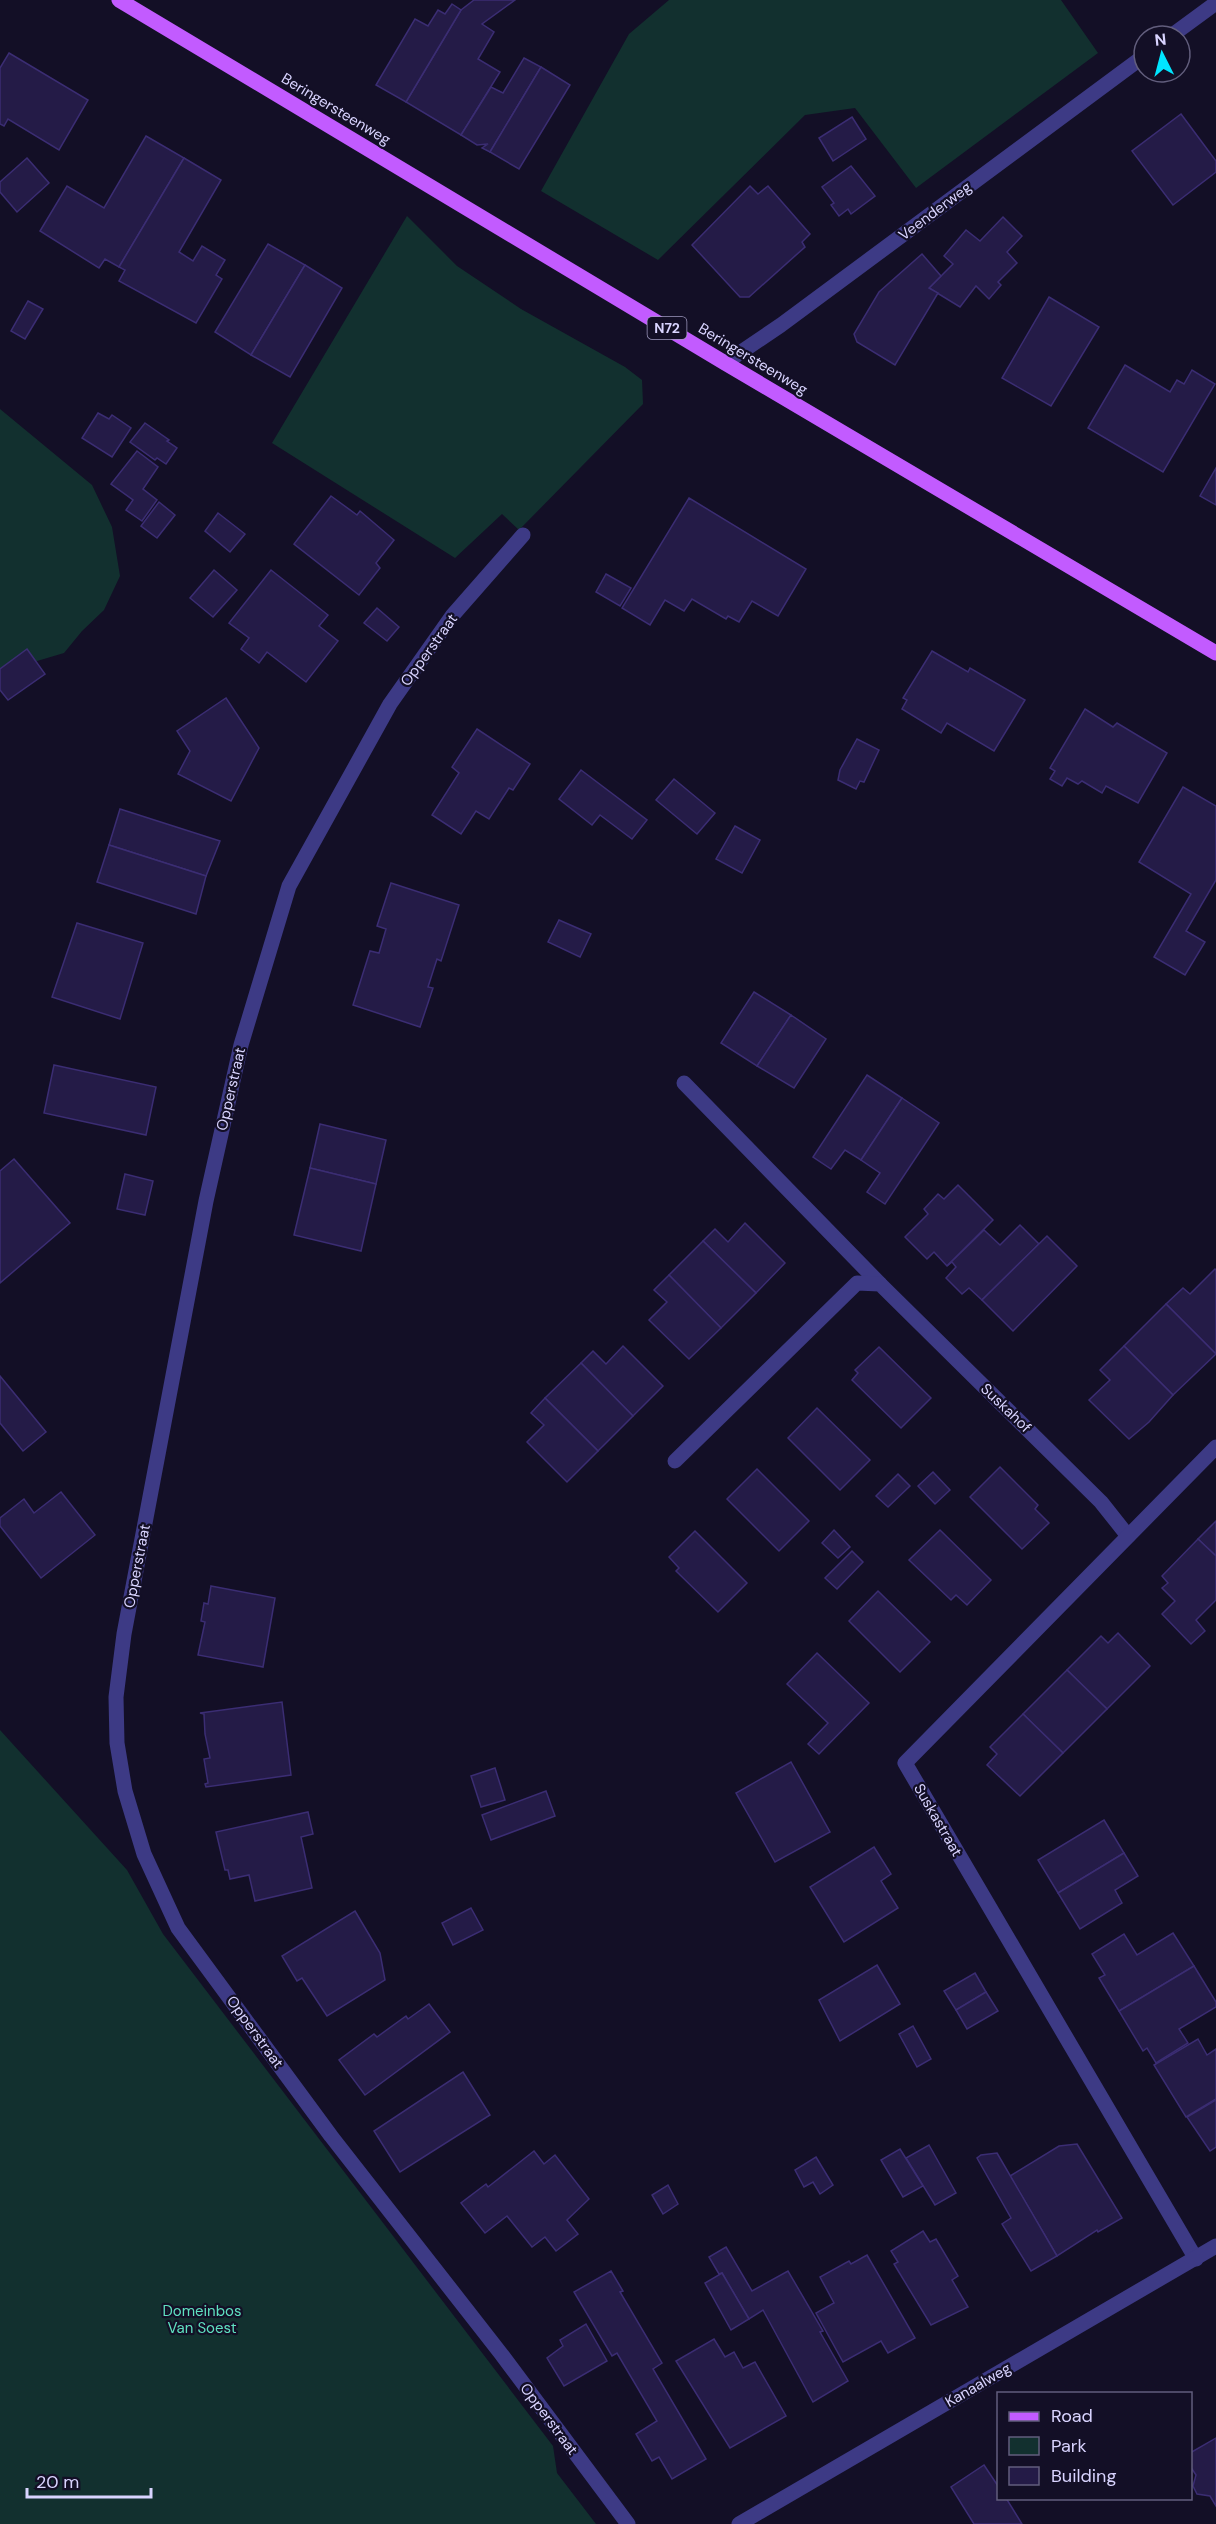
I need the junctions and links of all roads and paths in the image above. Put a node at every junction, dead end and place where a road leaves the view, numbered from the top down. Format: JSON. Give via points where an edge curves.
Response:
{"nodes":[{"id":1,"x":119,"y":0,"type":"edge"},
{"id":2,"x":1216,"y":3,"type":"edge"},
{"id":3,"x":1187,"y":24,"type":"edge"},
{"id":4,"x":1132,"y":65,"type":"edge"},
{"id":5,"x":725,"y":363,"type":"junction"},
{"id":6,"x":523,"y":535,"type":"dead end"},
{"id":7,"x":1216,"y":653,"type":"edge"},
{"id":8,"x":684,"y":1083,"type":"dead end"},
{"id":9,"x":880,"y":1284,"type":"junction"},
{"id":10,"x":1216,"y":1447,"type":"edge"},
{"id":11,"x":675,"y":1461,"type":"dead end"},
{"id":12,"x":1128,"y":1536,"type":"junction"},
{"id":13,"x":1216,"y":2246,"type":"edge"},
{"id":14,"x":1196,"y":2259,"type":"junction"},
{"id":15,"x":628,"y":2524,"type":"edge"},
{"id":16,"x":739,"y":2524,"type":"edge"}],
"edges":[{"from":1,"to":5,"type":"main road","name":"Beringersteenweg","number":"N72"},
{"from":2,"to":3,"type":"street"},
{"from":4,"to":5,"type":"street","name":"Veenderweg","via":[[781,326]]},
{"from":5,"to":7,"type":"main road","name":"Beringersteenweg","number":"N72"},
{"from":6,"to":15,"type":"street","name":"Opperstraat","via":[[452,616],[390,704],[288,886],[241,1045],[206,1201],[124,1634],[116,1697],[117,1743],[125,1791],[144,1854],[178,1928],[331,2136]]},
{"from":8,"to":9,"type":"street","name":"Suskahof"},
{"from":9,"to":11,"type":"street","via":[[857,1283]]},
{"from":9,"to":12,"type":"street","name":"Suskahof","via":[[1101,1502]]},
{"from":10,"to":12,"type":"street","name":"Suskastraat"},
{"from":12,"to":14,"type":"street","name":"Suskastraat","via":[[905,1763]]},
{"from":13,"to":14,"type":"street","name":"Kanaalweg"},
{"from":14,"to":16,"type":"street","name":"Kanaalweg"}]}
